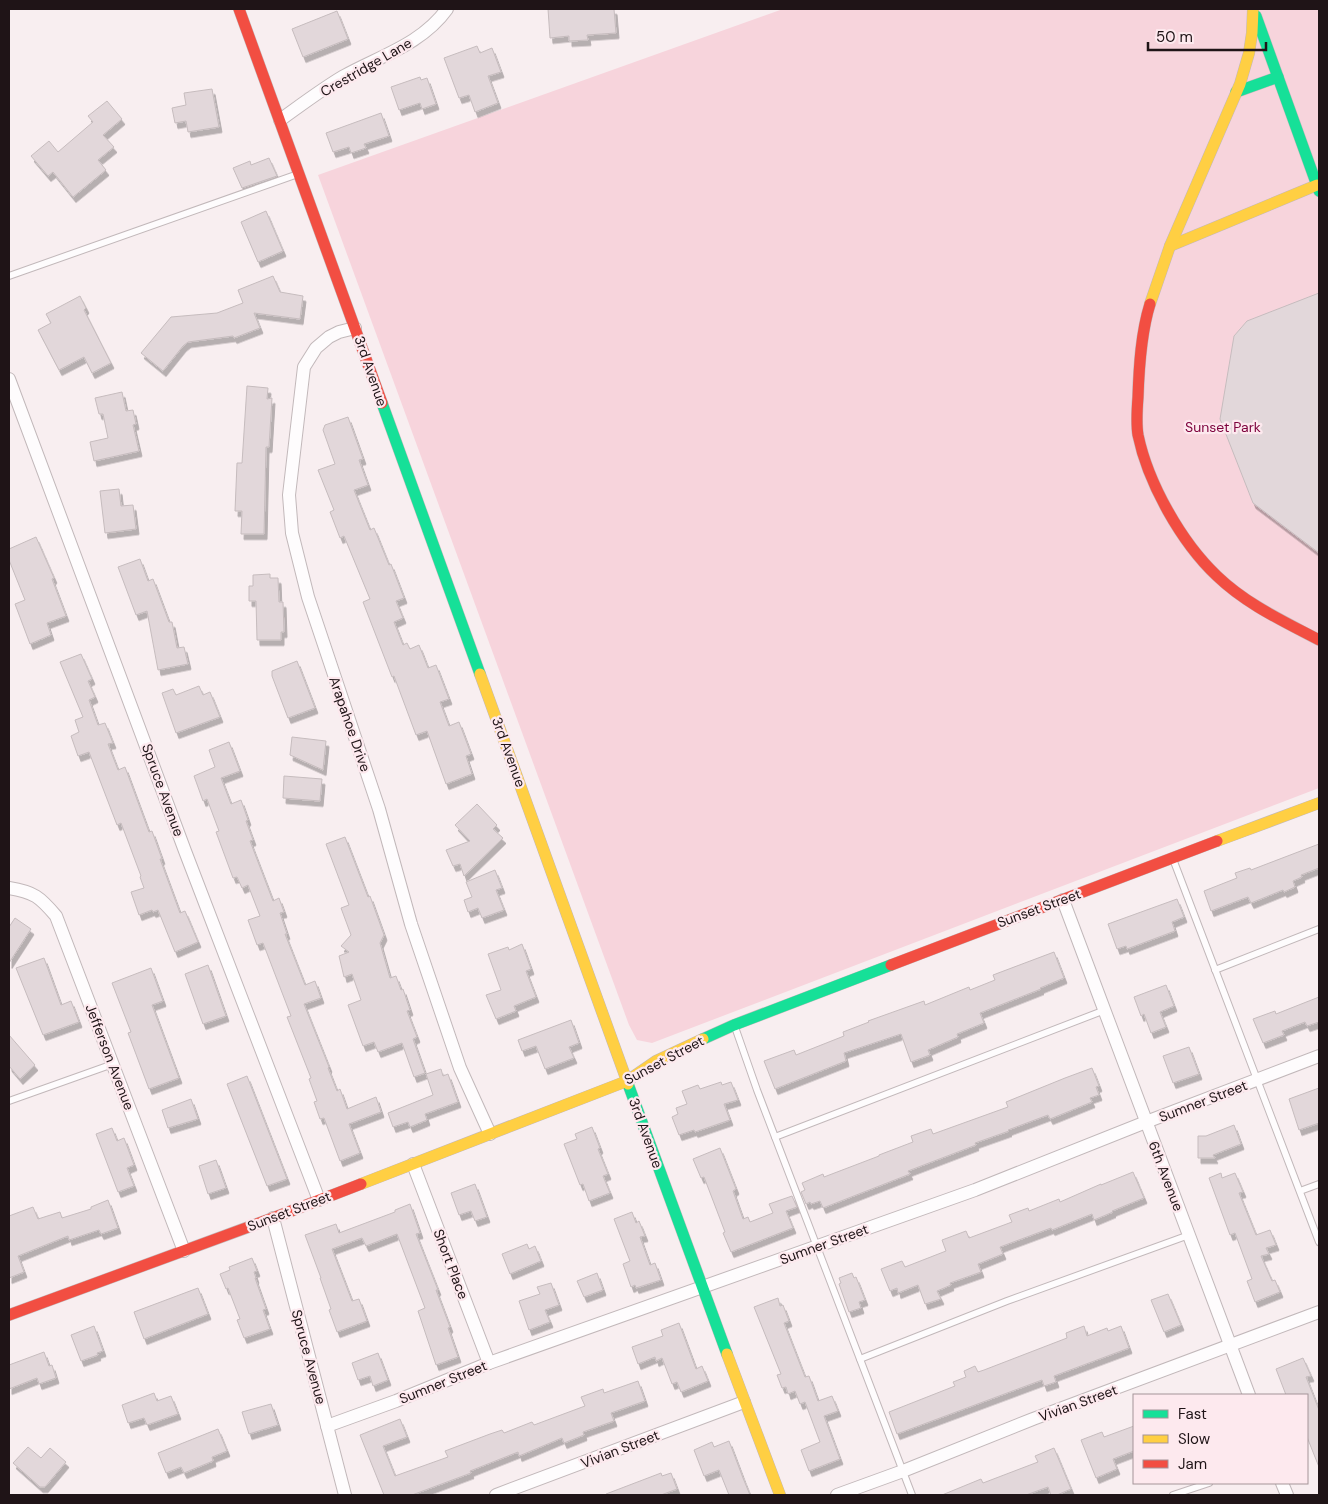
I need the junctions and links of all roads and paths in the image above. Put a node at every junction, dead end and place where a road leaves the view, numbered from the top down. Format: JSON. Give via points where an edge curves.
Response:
{"nodes":[{"id":1,"x":239,"y":9,"type":"edge"},
{"id":2,"x":447,"y":9,"type":"edge"},
{"id":3,"x":1253,"y":9,"type":"edge"},
{"id":4,"x":1278,"y":77,"type":"junction"},
{"id":5,"x":1236,"y":92,"type":"junction"},
{"id":6,"x":280,"y":120,"type":"junction"},
{"id":7,"x":299,"y":173,"type":"junction"},
{"id":8,"x":1318,"y":188,"type":"edge"},
{"id":9,"x":1170,"y":246,"type":"junction"},
{"id":10,"x":9,"y":276,"type":"edge"},
{"id":11,"x":356,"y":328,"type":"junction"},
{"id":12,"x":9,"y":379,"type":"edge"},
{"id":13,"x":1319,"y":640,"type":"edge"},
{"id":14,"x":1319,"y":803,"type":"edge"},
{"id":15,"x":1172,"y":858,"type":"junction"},
{"id":16,"x":9,"y":888,"type":"edge"},
{"id":17,"x":1063,"y":900,"type":"junction"},
{"id":18,"x":1319,"y":930,"type":"edge"},
{"id":19,"x":1215,"y":970,"type":"junction"},
{"id":20,"x":1105,"y":1010,"type":"junction"},
{"id":21,"x":734,"y":1026,"type":"junction"},
{"id":22,"x":1319,"y":1056,"type":"edge"},
{"id":23,"x":113,"y":1064,"type":"junction"},
{"id":24,"x":627,"y":1080,"type":"junction"},
{"id":25,"x":1257,"y":1080,"type":"junction"},
{"id":26,"x":9,"y":1101,"type":"edge"},
{"id":27,"x":1146,"y":1122,"type":"junction"},
{"id":28,"x":490,"y":1134,"type":"junction"},
{"id":29,"x":775,"y":1137,"type":"junction"},
{"id":30,"x":413,"y":1164,"type":"junction"},
{"id":31,"x":1319,"y":1184,"type":"edge"},
{"id":32,"x":1300,"y":1191,"type":"junction"},
{"id":33,"x":319,"y":1200,"type":"junction"},
{"id":34,"x":272,"y":1218,"type":"junction"},
{"id":35,"x":1188,"y":1235,"type":"junction"},
{"id":36,"x":1319,"y":1242,"type":"edge"},
{"id":37,"x":818,"y":1247,"type":"junction"},
{"id":38,"x":184,"y":1251,"type":"junction"},
{"id":39,"x":702,"y":1288,"type":"junction"},
{"id":40,"x":1319,"y":1312,"type":"edge"},
{"id":41,"x":9,"y":1315,"type":"edge"},
{"id":42,"x":1230,"y":1346,"type":"junction"},
{"id":43,"x":860,"y":1359,"type":"junction"},
{"id":44,"x":489,"y":1363,"type":"junction"},
{"id":45,"x":1249,"y":1394,"type":"edge"},
{"id":46,"x":744,"y":1402,"type":"junction"},
{"id":47,"x":326,"y":1426,"type":"junction"},
{"id":48,"x":903,"y":1471,"type":"junction"},
{"id":49,"x":1206,"y":1484,"type":"edge"},
{"id":50,"x":345,"y":1495,"type":"edge"},
{"id":51,"x":496,"y":1495,"type":"edge"},
{"id":52,"x":780,"y":1495,"type":"edge"},
{"id":53,"x":837,"y":1495,"type":"edge"},
{"id":54,"x":912,"y":1495,"type":"edge"},
{"id":55,"x":1173,"y":1495,"type":"edge"}],
"edges":[{"from":1,"to":6,"type":"street","name":"3rd Avenue"},
{"from":2,"to":6,"type":"street","name":"Crestridge Lane","via":[[425,32],[343,76]]},
{"from":3,"to":4,"type":"street"},
{"from":3,"to":5,"type":"street","via":[[1249,53]]},
{"from":4,"to":5,"type":"street"},
{"from":4,"to":8,"type":"street"},
{"from":5,"to":9,"type":"street"},
{"from":6,"to":7,"type":"street","name":"3rd Avenue"},
{"from":7,"to":10,"type":"lane"},
{"from":7,"to":11,"type":"street","name":"3rd Avenue"},
{"from":8,"to":9,"type":"street"},
{"from":9,"to":13,"type":"street","via":[[1143,331],[1137,426],[1149,474],[1190,546],[1211,571],[1263,611]]},
{"from":11,"to":24,"type":"street","name":"3rd Avenue"},
{"from":11,"to":28,"type":"street","name":"Arapahoe Drive","via":[[329,337],[316,348],[304,367],[289,495],[292,533],[308,597],[379,810],[410,924],[460,1068]]},
{"from":12,"to":33,"type":"street","name":"Spruce Avenue"},
{"from":14,"to":15,"type":"street","name":"Sunset Street"},
{"from":15,"to":17,"type":"street","name":"Sunset Street"},
{"from":15,"to":19,"type":"lane"},
{"from":16,"to":23,"type":"street","name":"Jefferson Avenue","via":[[24,890],[43,900],[56,916]]},
{"from":17,"to":20,"type":"street","name":"6th Avenue"},
{"from":17,"to":21,"type":"street","name":"Sunset Street"},
{"from":18,"to":19,"type":"lane"},
{"from":19,"to":25,"type":"lane"},
{"from":20,"to":27,"type":"street","name":"6th Avenue"},
{"from":20,"to":29,"type":"lane"},
{"from":21,"to":24,"type":"street","name":"Sunset Street","via":[[656,1061]]},
{"from":21,"to":29,"type":"lane"},
{"from":22,"to":25,"type":"street","name":"Sumner Street"},
{"from":23,"to":26,"type":"lane"},
{"from":23,"to":38,"type":"street","name":"Jefferson Avenue"},
{"from":24,"to":28,"type":"street","name":"Sunset Street"},
{"from":24,"to":39,"type":"street","name":"3rd Avenue"},
{"from":25,"to":27,"type":"street","name":"Sumner Street"},
{"from":25,"to":32,"type":"lane"},
{"from":27,"to":35,"type":"street","name":"6th Avenue"},
{"from":27,"to":37,"type":"street","name":"Sumner Street","via":[[975,1190]]},
{"from":28,"to":30,"type":"street","name":"Sunset Street"},
{"from":29,"to":37,"type":"lane"},
{"from":30,"to":33,"type":"street","name":"Sunset Street"},
{"from":30,"to":44,"type":"street","name":"Short Place"},
{"from":31,"to":32,"type":"lane"},
{"from":32,"to":36,"type":"lane"},
{"from":33,"to":34,"type":"street","name":"Sunset Street"},
{"from":34,"to":38,"type":"street","name":"Sunset Street"},
{"from":34,"to":47,"type":"street","name":"Spruce Avenue"},
{"from":35,"to":42,"type":"street","name":"6th Avenue"},
{"from":35,"to":43,"type":"lane"},
{"from":37,"to":39,"type":"street","name":"Sumner Street"},
{"from":37,"to":43,"type":"lane"},
{"from":38,"to":41,"type":"street","name":"Sunset Street"},
{"from":39,"to":44,"type":"street","name":"Sumner Street"},
{"from":39,"to":46,"type":"street","name":"3rd Avenue"},
{"from":40,"to":42,"type":"street","name":"Vivian Street"},
{"from":42,"to":45,"type":"street","name":"6th Avenue"},
{"from":42,"to":48,"type":"street","name":"Vivian Street"},
{"from":43,"to":48,"type":"lane"},
{"from":44,"to":47,"type":"street","name":"Sumner Street"},
{"from":46,"to":51,"type":"street","name":"Vivian Street"},
{"from":46,"to":52,"type":"street","name":"3rd Avenue"},
{"from":47,"to":50,"type":"street","name":"Spruce Avenue"},
{"from":48,"to":53,"type":"street","name":"Vivian Street"},
{"from":48,"to":54,"type":"lane"},
{"from":49,"to":55,"type":"lane"}]}
